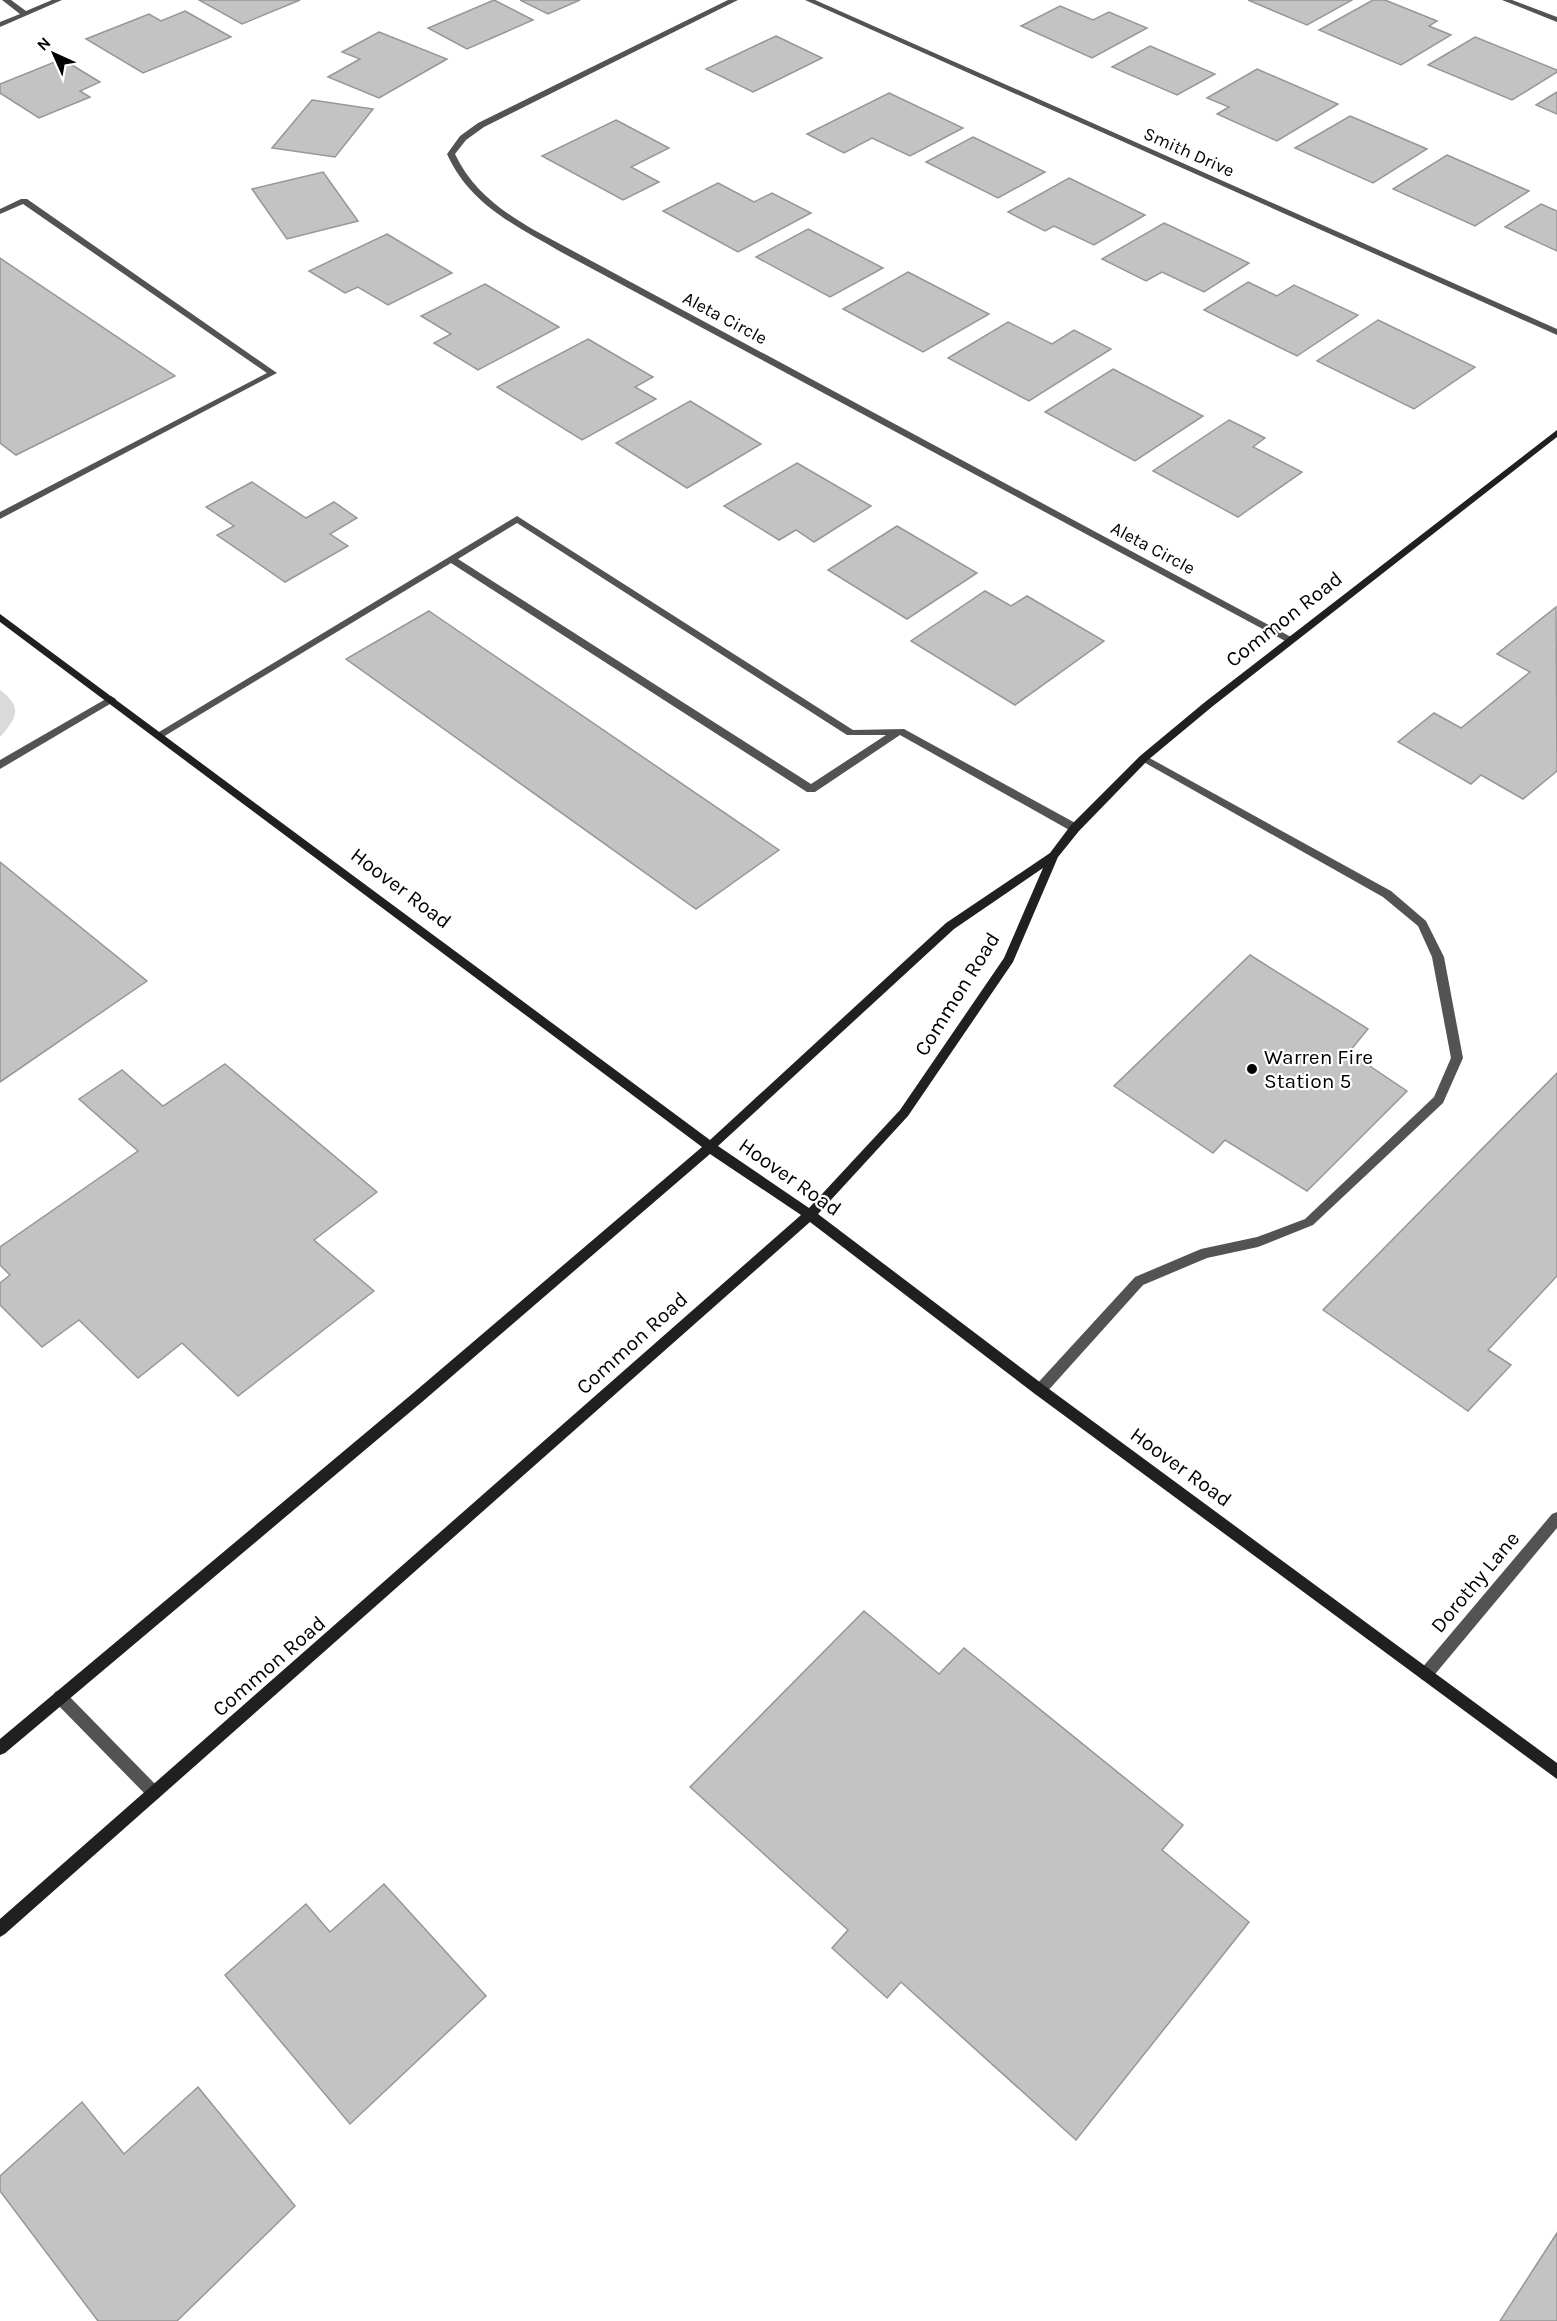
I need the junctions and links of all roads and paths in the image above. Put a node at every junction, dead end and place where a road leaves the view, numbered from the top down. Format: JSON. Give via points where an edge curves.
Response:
{"nodes":[{"id":1,"x":3,"y":0,"type":"edge"},
{"id":2,"x":58,"y":0,"type":"edge"},
{"id":3,"x":734,"y":0,"type":"edge"},
{"id":4,"x":809,"y":0,"type":"edge"},
{"id":5,"x":1506,"y":0,"type":"edge"},
{"id":6,"x":25,"y":14,"type":"junction"},
{"id":7,"x":1557,"y":20,"type":"edge"},
{"id":8,"x":0,"y":25,"type":"edge"},
{"id":9,"x":0,"y":212,"type":"edge"},
{"id":10,"x":1557,"y":332,"type":"edge"},
{"id":11,"x":1557,"y":433,"type":"edge"},
{"id":12,"x":0,"y":516,"type":"edge"},
{"id":13,"x":451,"y":559,"type":"junction"},
{"id":14,"x":0,"y":617,"type":"edge"},
{"id":15,"x":1290,"y":640,"type":"junction"},
{"id":16,"x":111,"y":699,"type":"junction"},
{"id":17,"x":900,"y":731,"type":"junction"},
{"id":18,"x":159,"y":735,"type":"junction"},
{"id":19,"x":1144,"y":758,"type":"junction"},
{"id":20,"x":0,"y":765,"type":"edge"},
{"id":21,"x":1075,"y":828,"type":"junction"},
{"id":22,"x":1053,"y":856,"type":"junction"},
{"id":23,"x":710,"y":1147,"type":"junction"},
{"id":24,"x":810,"y":1215,"type":"junction"},
{"id":25,"x":1041,"y":1390,"type":"junction"},
{"id":26,"x":1557,"y":1518,"type":"edge"},
{"id":27,"x":1425,"y":1674,"type":"junction"},
{"id":28,"x":60,"y":1697,"type":"junction"},
{"id":29,"x":0,"y":1748,"type":"edge"},
{"id":30,"x":1557,"y":1772,"type":"edge"},
{"id":31,"x":154,"y":1793,"type":"junction"},
{"id":32,"x":0,"y":1929,"type":"edge"}],
"edges":[{"from":1,"to":6,"type":"street"},
{"from":2,"to":6,"type":"street"},
{"from":3,"to":15,"type":"street","name":"Aleta Circle","via":[[481,125],[463,138],[451,154],[456,170],[484,199],[564,250]]},
{"from":4,"to":10,"type":"street","name":"Smith Drive"},
{"from":5,"to":7,"type":"street"},
{"from":6,"to":8,"type":"street"},
{"from":9,"to":12,"type":"street","via":[[24,201],[273,373]]},
{"from":11,"to":15,"type":"street","name":"Common Road"},
{"from":13,"to":17,"type":"street","via":[[517,519],[851,733]]},
{"from":13,"to":17,"type":"street","via":[[811,789]]},
{"from":13,"to":18,"type":"street"},
{"from":14,"to":16,"type":"street","name":"Hoover Road"},
{"from":15,"to":19,"type":"street","name":"Common Road"},
{"from":16,"to":18,"type":"street","name":"Hoover Road"},
{"from":16,"to":20,"type":"street"},
{"from":17,"to":21,"type":"street"},
{"from":18,"to":23,"type":"street","name":"Hoover Road"},
{"from":19,"to":21,"type":"street","name":"Common Road"},
{"from":19,"to":25,"type":"street","via":[[1387,894],[1422,924],[1438,957],[1457,1058],[1439,1100],[1309,1222],[1258,1242],[1205,1252],[1139,1281]]},
{"from":21,"to":22,"type":"street","name":"Common Road"},
{"from":22,"to":23,"type":"street","name":"Common Road","via":[[950,926]]},
{"from":22,"to":24,"type":"street","name":"Common Road","via":[[1009,959],[904,1113]]},
{"from":23,"to":24,"type":"street","name":"Hoover Road"},
{"from":23,"to":28,"type":"street","name":"Common Road"},
{"from":24,"to":25,"type":"street","name":"Hoover Road"},
{"from":24,"to":31,"type":"street","name":"Common Road"},
{"from":25,"to":27,"type":"street","name":"Hoover Road"},
{"from":26,"to":27,"type":"street","name":"Dorothy Lane"},
{"from":27,"to":30,"type":"street","name":"Hoover Road"},
{"from":28,"to":29,"type":"street","name":"Common Road"},
{"from":28,"to":31,"type":"street"},
{"from":31,"to":32,"type":"street","name":"Common Road"}]}
